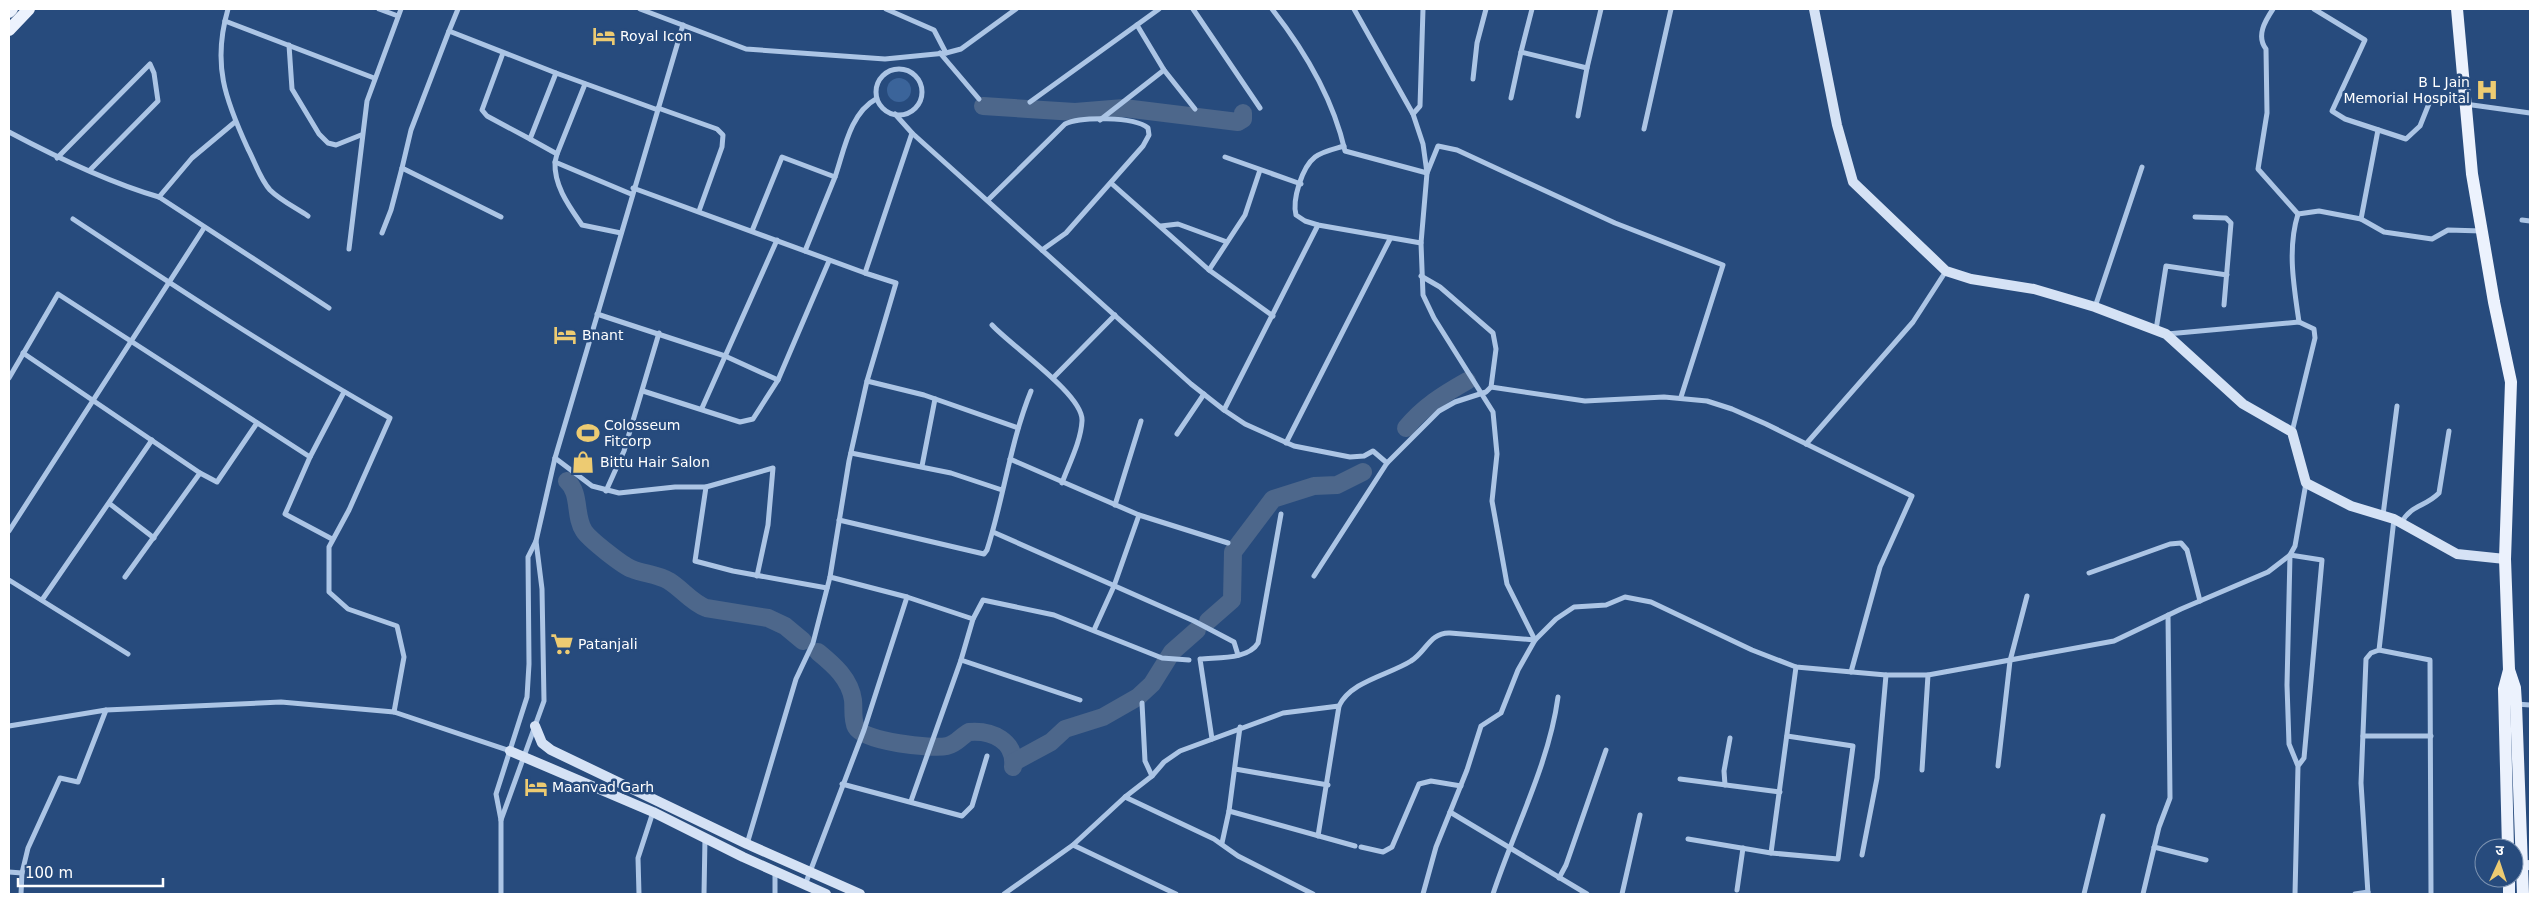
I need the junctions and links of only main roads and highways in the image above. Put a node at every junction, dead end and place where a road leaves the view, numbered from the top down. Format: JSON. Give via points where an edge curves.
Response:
{"nodes":[{"id":1,"x":12,"y":9,"type":"edge"},
{"id":2,"x":29,"y":9,"type":"edge"},
{"id":3,"x":2457,"y":9,"type":"edge"},
{"id":4,"x":2464,"y":9,"type":"edge"},
{"id":5,"x":9,"y":12,"type":"edge"},
{"id":6,"x":9,"y":30,"type":"edge"},
{"id":7,"x":2462,"y":47,"type":"junction"},
{"id":8,"x":2509,"y":670,"type":"junction"},
{"id":9,"x":2508,"y":838,"type":"edge"},
{"id":10,"x":2521,"y":838,"type":"edge"}],
"edges":[{"from":1,"to":5,"type":"main road"},
{"from":2,"to":6,"type":"main road"},
{"from":3,"to":7,"type":"main road"},
{"from":4,"to":7,"type":"main road"},
{"from":7,"to":8,"type":"main road","via":[[2472,174],[2511,382],[2505,559]]},
{"from":8,"to":9,"type":"main road","via":[[2504,688]]},
{"from":8,"to":10,"type":"main road","via":[[2515,688]]}]}
